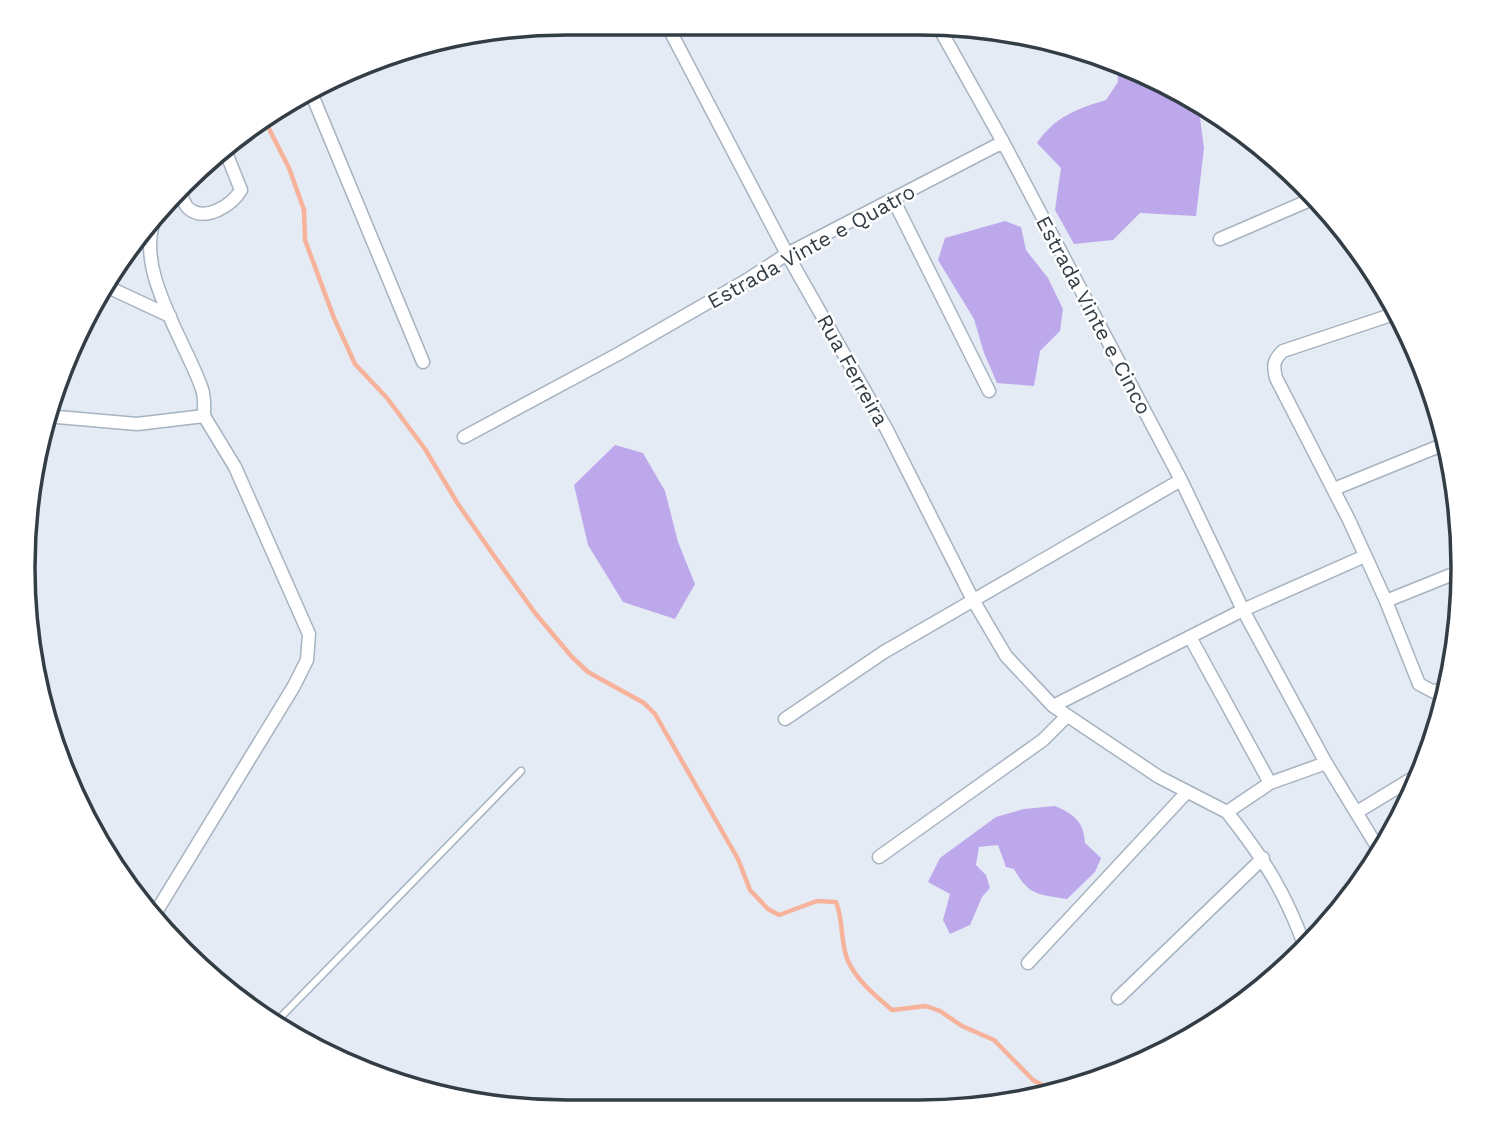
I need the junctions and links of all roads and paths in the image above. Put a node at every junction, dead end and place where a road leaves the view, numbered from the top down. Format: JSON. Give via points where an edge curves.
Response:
{"nodes":[{"id":1,"x":673,"y":35,"type":"edge"},
{"id":2,"x":944,"y":36,"type":"edge"},
{"id":3,"x":314,"y":99,"type":"edge"},
{"id":4,"x":1003,"y":142,"type":"junction"},
{"id":5,"x":228,"y":157,"type":"edge"},
{"id":6,"x":183,"y":199,"type":"edge"},
{"id":7,"x":893,"y":199,"type":"junction"},
{"id":8,"x":1306,"y":202,"type":"edge"},
{"id":9,"x":150,"y":237,"type":"edge"},
{"id":10,"x":1220,"y":239,"type":"dead end"},
{"id":11,"x":787,"y":254,"type":"junction"},
{"id":12,"x":113,"y":290,"type":"edge"},
{"id":13,"x":170,"y":316,"type":"junction"},
{"id":14,"x":1388,"y":316,"type":"edge"},
{"id":15,"x":424,"y":362,"type":"dead end"},
{"id":16,"x":989,"y":391,"type":"dead end"},
{"id":17,"x":204,"y":416,"type":"junction"},
{"id":18,"x":57,"y":417,"type":"edge"},
{"id":19,"x":464,"y":437,"type":"dead end"},
{"id":20,"x":1437,"y":447,"type":"edge"},
{"id":21,"x":1181,"y":480,"type":"junction"},
{"id":22,"x":1334,"y":489,"type":"junction"},
{"id":23,"x":1365,"y":556,"type":"junction"},
{"id":24,"x":1451,"y":575,"type":"edge"},
{"id":25,"x":973,"y":600,"type":"junction"},
{"id":26,"x":1386,"y":601,"type":"junction"},
{"id":27,"x":1243,"y":610,"type":"junction"},
{"id":28,"x":1190,"y":637,"type":"junction"},
{"id":29,"x":1436,"y":691,"type":"edge"},
{"id":30,"x":1053,"y":706,"type":"junction"},
{"id":31,"x":1067,"y":716,"type":"junction"},
{"id":32,"x":785,"y":719,"type":"dead end"},
{"id":33,"x":1326,"y":763,"type":"junction"},
{"id":34,"x":521,"y":772,"type":"dead end"},
{"id":35,"x":1270,"y":783,"type":"junction"},
{"id":36,"x":1405,"y":783,"type":"edge"},
{"id":37,"x":1187,"y":792,"type":"junction"},
{"id":38,"x":1227,"y":812,"type":"junction"},
{"id":39,"x":1357,"y":812,"type":"junction"},
{"id":40,"x":1375,"y":842,"type":"edge"},
{"id":41,"x":878,"y":857,"type":"dead end"},
{"id":42,"x":1263,"y":858,"type":"junction"},
{"id":43,"x":158,"y":908,"type":"edge"},
{"id":44,"x":1301,"y":937,"type":"edge"},
{"id":45,"x":1028,"y":963,"type":"dead end"},
{"id":46,"x":1118,"y":998,"type":"dead end"},
{"id":47,"x":282,"y":1016,"type":"edge"}],
"edges":[{"from":1,"to":11,"type":"street","name":"Rua Ferreira"},
{"from":2,"to":4,"type":"street","name":"Estrada Vinte e Cinco"},
{"from":3,"to":15,"type":"street"},
{"from":4,"to":7,"type":"street","name":"Estrada Vinte e Quatro"},
{"from":4,"to":21,"type":"street","name":"Estrada Vinte e Cinco"},
{"from":5,"to":6,"type":"street","via":[[241,190],[234,200],[211,213],[196,212]]},
{"from":7,"to":11,"type":"street","name":"Estrada Vinte e Quatro"},
{"from":7,"to":16,"type":"street"},
{"from":8,"to":10,"type":"street"},
{"from":9,"to":13,"type":"street","via":[[154,272]]},
{"from":11,"to":19,"type":"street","name":"Estrada Vinte e Quatro","via":[[620,353]]},
{"from":11,"to":25,"type":"street","name":"Rua Ferreira","via":[[887,430]]},
{"from":12,"to":13,"type":"street"},
{"from":13,"to":17,"type":"street","via":[[203,391]]},
{"from":14,"to":22,"type":"street","via":[[1276,357],[1276,378]]},
{"from":17,"to":18,"type":"street","via":[[137,424]]},
{"from":17,"to":43,"type":"street","via":[[240,478],[300,611],[309,645],[294,686]]},
{"from":20,"to":22,"type":"street"},
{"from":21,"to":25,"type":"street"},
{"from":21,"to":27,"type":"street","name":"Estrada Vinte e Cinco"},
{"from":22,"to":23,"type":"street"},
{"from":23,"to":26,"type":"street"},
{"from":23,"to":27,"type":"street"},
{"from":24,"to":26,"type":"street"},
{"from":25,"to":30,"type":"street","name":"Rua Ferreira","via":[[1006,656]]},
{"from":25,"to":32,"type":"street","via":[[884,652]]},
{"from":26,"to":29,"type":"street","via":[[1419,684]]},
{"from":27,"to":28,"type":"street"},
{"from":27,"to":33,"type":"street","name":"Estrada Vinte e Cinco"},
{"from":28,"to":30,"type":"street"},
{"from":28,"to":35,"type":"street"},
{"from":30,"to":31,"type":"street","name":"Rua Ferreira"},
{"from":31,"to":37,"type":"street","name":"Rua Ferreira"},
{"from":31,"to":41,"type":"street","via":[[1043,740]]},
{"from":33,"to":35,"type":"street"},
{"from":33,"to":39,"type":"street","name":"Estrada Vinte e Cinco"},
{"from":34,"to":47,"type":"lane"},
{"from":35,"to":38,"type":"street"},
{"from":36,"to":39,"type":"street"},
{"from":37,"to":38,"type":"street","name":"Rua Ferreira"},
{"from":37,"to":45,"type":"street"},
{"from":38,"to":42,"type":"street"},
{"from":39,"to":40,"type":"street","name":"Estrada Vinte e Cinco"},
{"from":42,"to":44,"type":"street"},
{"from":42,"to":46,"type":"street"}]}
